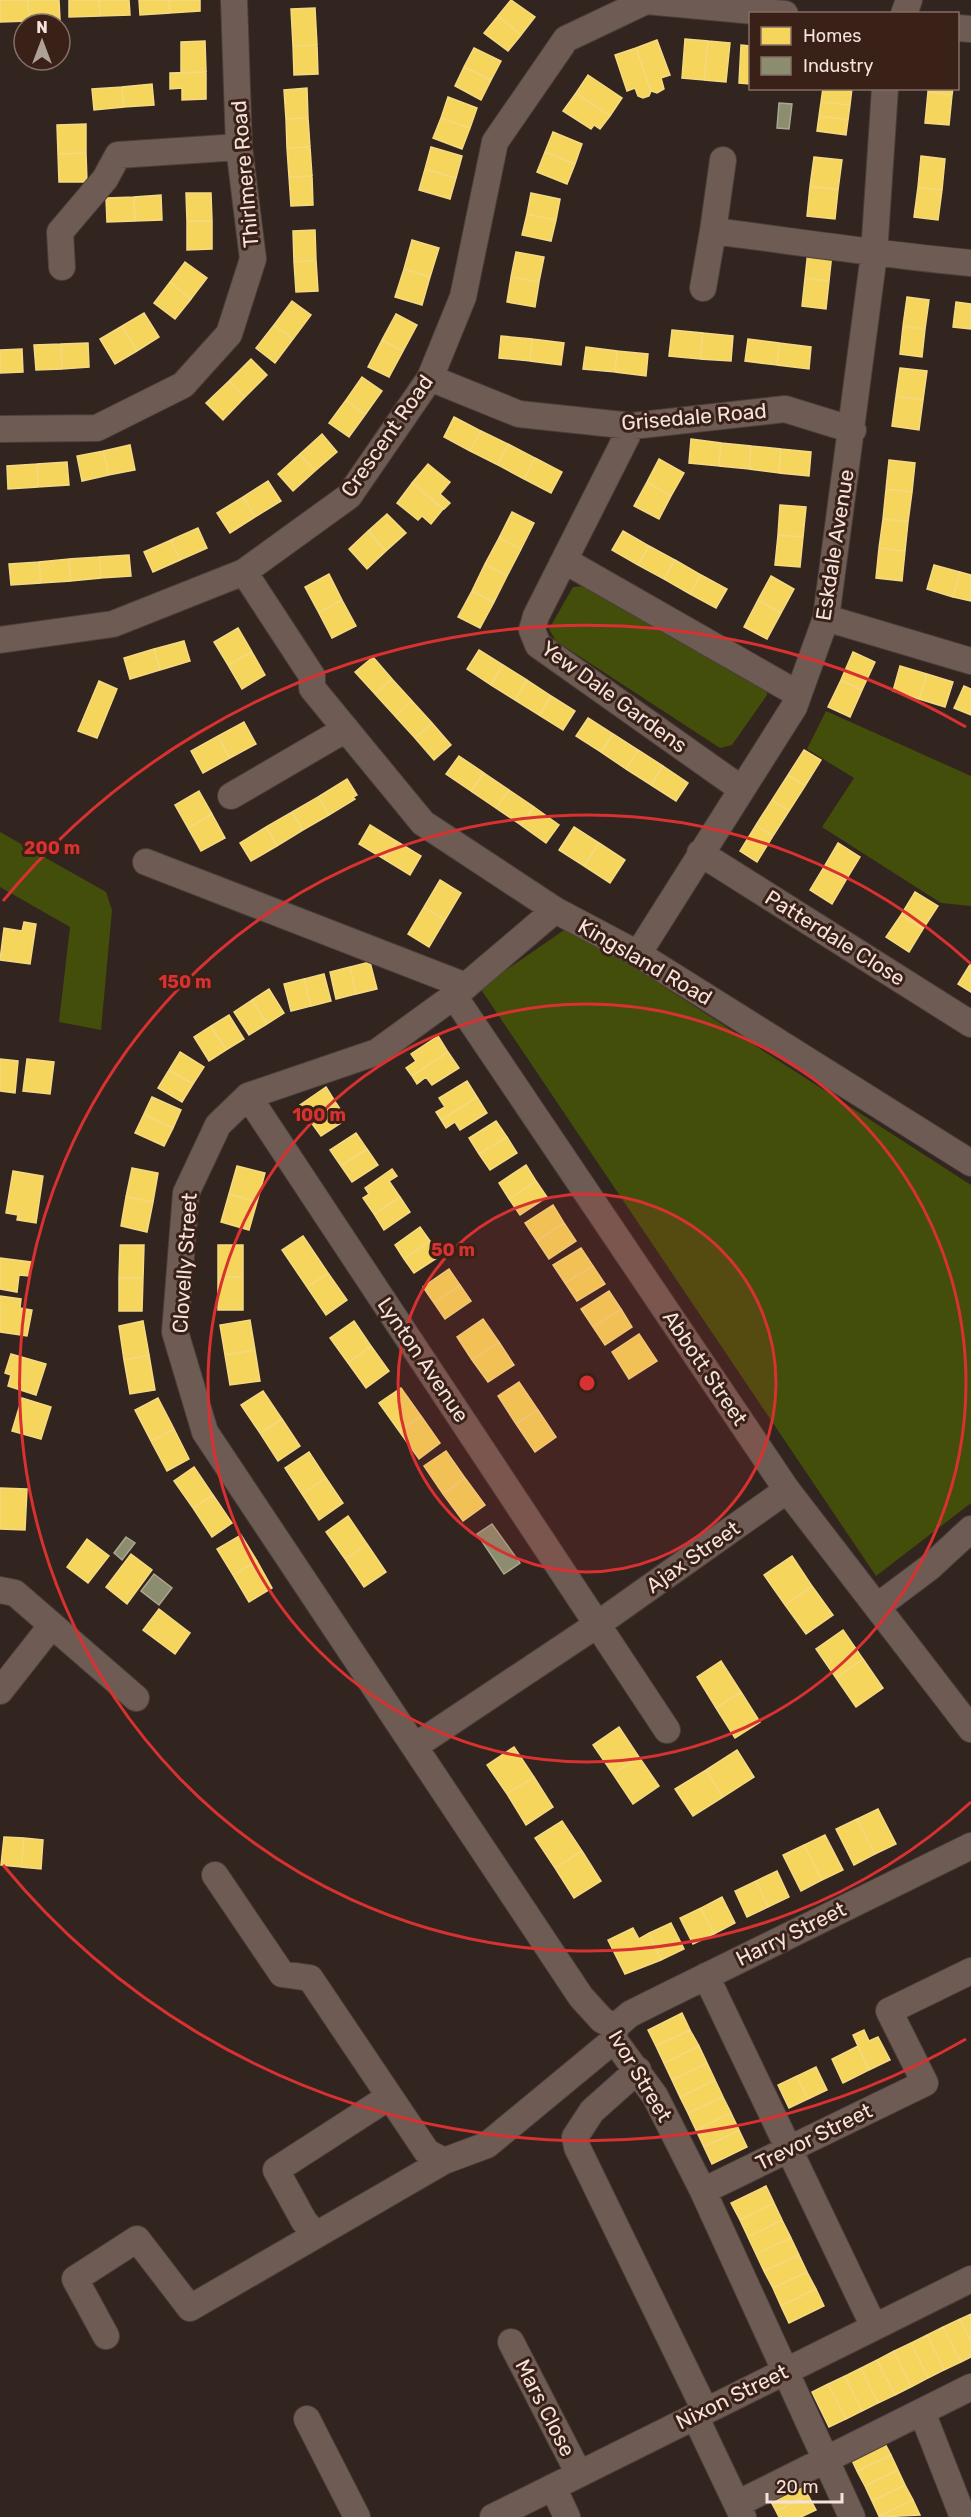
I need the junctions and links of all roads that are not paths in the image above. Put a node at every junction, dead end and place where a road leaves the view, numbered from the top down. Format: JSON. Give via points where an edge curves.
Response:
{"nodes":[{"id":1,"x":234,"y":0,"type":"edge"},
{"id":2,"x":764,"y":12,"type":"edge"},
{"id":3,"x":885,"y":90,"type":"edge"},
{"id":4,"x":239,"y":147,"type":"junction"},
{"id":5,"x":723,"y":160,"type":"dead end"},
{"id":6,"x":713,"y":231,"type":"junction"},
{"id":7,"x":874,"y":254,"type":"junction"},
{"id":8,"x":971,"y":263,"type":"edge"},
{"id":9,"x":62,"y":267,"type":"dead end"},
{"id":10,"x":703,"y":288,"type":"dead end"},
{"id":11,"x":430,"y":378,"type":"junction"},
{"id":12,"x":632,"y":426,"type":"junction"},
{"id":13,"x":0,"y":429,"type":"edge"},
{"id":14,"x":853,"y":430,"type":"junction"},
{"id":15,"x":562,"y":564,"type":"junction"},
{"id":16,"x":244,"y":572,"type":"junction"},
{"id":17,"x":826,"y":618,"type":"junction"},
{"id":18,"x":0,"y":640,"type":"edge"},
{"id":19,"x":971,"y":661,"type":"edge"},
{"id":20,"x":798,"y":694,"type":"junction"},
{"id":21,"x":346,"y":729,"type":"junction"},
{"id":22,"x":740,"y":788,"type":"junction"},
{"id":23,"x":231,"y":796,"type":"dead end"},
{"id":24,"x":700,"y":853,"type":"junction"},
{"id":25,"x":146,"y":862,"type":"dead end"},
{"id":26,"x":555,"y":910,"type":"junction"},
{"id":27,"x":638,"y":954,"type":"junction"},
{"id":28,"x":460,"y":991,"type":"junction"},
{"id":29,"x":971,"y":1024,"type":"edge"},
{"id":30,"x":248,"y":1096,"type":"junction"},
{"id":31,"x":971,"y":1163,"type":"edge"},
{"id":32,"x":788,"y":1490,"type":"junction"},
{"id":33,"x":971,"y":1529,"type":"edge"},
{"id":34,"x":0,"y":1590,"type":"edge"},
{"id":35,"x":878,"y":1606,"type":"junction"},
{"id":36,"x":597,"y":1624,"type":"junction"},
{"id":37,"x":52,"y":1625,"type":"junction"},
{"id":38,"x":0,"y":1691,"type":"edge"},
{"id":39,"x":136,"y":1698,"type":"dead end"},
{"id":40,"x":971,"y":1729,"type":"edge"},
{"id":41,"x":667,"y":1730,"type":"dead end"},
{"id":42,"x":415,"y":1746,"type":"junction"},
{"id":43,"x":971,"y":1846,"type":"edge"},
{"id":44,"x":215,"y":1875,"type":"dead end"},
{"id":45,"x":971,"y":1971,"type":"edge"},
{"id":46,"x":706,"y":1976,"type":"junction"},
{"id":47,"x":614,"y":2034,"type":"junction"},
{"id":48,"x":638,"y":2070,"type":"junction"},
{"id":49,"x":390,"y":2097,"type":"junction"},
{"id":50,"x":789,"y":2149,"type":"junction"},
{"id":51,"x":444,"y":2161,"type":"junction"},
{"id":52,"x":703,"y":2191,"type":"junction"},
{"id":53,"x":316,"y":2235,"type":"junction"},
{"id":54,"x":971,"y":2279,"type":"edge"},
{"id":55,"x":874,"y":2327,"type":"junction"},
{"id":56,"x":106,"y":2336,"type":"dead end"},
{"id":57,"x":511,"y":2342,"type":"dead end"},
{"id":58,"x":785,"y":2371,"type":"junction"},
{"id":59,"x":971,"y":2387,"type":"edge"},
{"id":60,"x":922,"y":2412,"type":"junction"},
{"id":61,"x":700,"y":2413,"type":"junction"},
{"id":62,"x":307,"y":2419,"type":"dead end"},
{"id":63,"x":826,"y":2459,"type":"junction"},
{"id":64,"x":579,"y":2474,"type":"junction"},
{"id":65,"x":553,"y":2487,"type":"junction"},
{"id":66,"x":740,"y":2510,"type":"edge"},
{"id":67,"x":357,"y":2517,"type":"edge"},
{"id":68,"x":493,"y":2517,"type":"edge"},
{"id":69,"x":567,"y":2517,"type":"edge"},
{"id":70,"x":852,"y":2517,"type":"edge"},
{"id":71,"x":963,"y":2517,"type":"edge"}],
"edges":[{"from":1,"to":4,"type":"street","name":"Thirlmere Road"},
{"from":2,"to":11,"type":"street","name":"Crescent Road","via":[[646,1],[566,39],[495,142],[463,297]]},
{"from":3,"to":7,"type":"street","name":"Eskdale Avenue"},
{"from":4,"to":9,"type":"street","via":[[118,155],[105,179],[60,232]]},
{"from":4,"to":13,"type":"street","name":"Thirlmere Road","via":[[253,259],[229,334],[183,385],[97,428]]},
{"from":5,"to":6,"type":"street"},
{"from":6,"to":7,"type":"street"},
{"from":6,"to":10,"type":"street"},
{"from":7,"to":8,"type":"street"},
{"from":7,"to":14,"type":"street","name":"Eskdale Avenue"},
{"from":11,"to":12,"type":"street","name":"Grisedale Road","via":[[519,414]]},
{"from":11,"to":16,"type":"street","name":"Crescent Road","via":[[349,496]]},
{"from":12,"to":14,"type":"street","name":"Grisedale Road","via":[[786,409]]},
{"from":12,"to":15,"type":"street","name":"Yew Dale Gardens"},
{"from":14,"to":17,"type":"street","name":"Eskdale Avenue"},
{"from":15,"to":20,"type":"street","via":[[574,566]]},
{"from":15,"to":22,"type":"street","name":"Yew Dale Gardens","via":[[536,616],[532,630],[538,645]]},
{"from":16,"to":18,"type":"street","name":"Crescent Road","via":[[113,624]]},
{"from":16,"to":21,"type":"street","name":"Kingsland Road","via":[[312,676],[312,688]]},
{"from":17,"to":19,"type":"street"},
{"from":17,"to":20,"type":"street","name":"Eskdale Avenue"},
{"from":20,"to":22,"type":"street","name":"Eskdale Avenue"},
{"from":21,"to":23,"type":"street"},
{"from":21,"to":26,"type":"street","name":"Kingsland Road","via":[[423,823]]},
{"from":22,"to":24,"type":"street","name":"Eskdale Avenue"},
{"from":24,"to":27,"type":"street","name":"Eskdale Avenue"},
{"from":24,"to":29,"type":"street","name":"Patterdale Close"},
{"from":25,"to":28,"type":"street"},
{"from":26,"to":27,"type":"street","name":"Kingsland Road"},
{"from":26,"to":28,"type":"street","name":"Clovelly Street"},
{"from":27,"to":31,"type":"street","name":"Kingsland Road"},
{"from":28,"to":30,"type":"street","name":"Clovelly Street","via":[[377,1052]]},
{"from":28,"to":32,"type":"street","name":"Abbott Street"},
{"from":30,"to":36,"type":"street","name":"Lynton Avenue"},
{"from":30,"to":42,"type":"street","name":"Clovelly Street","via":[[218,1125],[186,1193],[175,1332],[205,1432]]},
{"from":32,"to":35,"type":"street","name":"Abbott Street"},
{"from":32,"to":36,"type":"street","name":"Ajax Street"},
{"from":33,"to":35,"type":"street","via":[[930,1567]]},
{"from":34,"to":37,"type":"street","via":[[15,1593]]},
{"from":35,"to":40,"type":"street","name":"Abbott Street"},
{"from":36,"to":41,"type":"street"},
{"from":36,"to":42,"type":"street","name":"Ajax Street"},
{"from":37,"to":38,"type":"street"},
{"from":37,"to":39,"type":"street"},
{"from":42,"to":47,"type":"street","name":"Ivor Street","via":[[581,1997]]},
{"from":43,"to":46,"type":"street","name":"Harry Street"},
{"from":44,"to":49,"type":"street","via":[[282,1974],[310,1978]]},
{"from":45,"to":50,"type":"street","name":"Trevor Street","via":[[889,2011],[925,2084]]},
{"from":46,"to":47,"type":"street","name":"Harry Street","via":[[630,2014]]},
{"from":46,"to":50,"type":"street"},
{"from":47,"to":48,"type":"street","name":"Ivor Street"},
{"from":47,"to":51,"type":"street","name":"Harry Street","via":[[487,2145]]},
{"from":48,"to":52,"type":"street","name":"Ivor Street"},
{"from":48,"to":61,"type":"street","via":[[592,2111],[575,2137]]},
{"from":49,"to":51,"type":"street","via":[[427,2152]]},
{"from":49,"to":53,"type":"street","via":[[276,2170]]},
{"from":50,"to":52,"type":"street","name":"Trevor Street"},
{"from":50,"to":55,"type":"street"},
{"from":51,"to":53,"type":"street","name":"Harry Street"},
{"from":52,"to":58,"type":"street","name":"Ivor Street"},
{"from":53,"to":56,"type":"street","name":"Harry Street","via":[[190,2308],[137,2239],[75,2278]]},
{"from":54,"to":55,"type":"street","name":"Nixon Street"},
{"from":55,"to":58,"type":"street","name":"Nixon Street"},
{"from":57,"to":64,"type":"street","name":"Mars Close"},
{"from":58,"to":61,"type":"street","name":"Nixon Street"},
{"from":58,"to":63,"type":"street","name":"Ivor Street"},
{"from":59,"to":60,"type":"street"},
{"from":60,"to":63,"type":"street"},
{"from":60,"to":71,"type":"street"},
{"from":61,"to":64,"type":"street","name":"Nixon Street"},
{"from":61,"to":66,"type":"street"},
{"from":62,"to":67,"type":"street"},
{"from":63,"to":66,"type":"street"},
{"from":63,"to":70,"type":"street","name":"Ivor Street"},
{"from":64,"to":65,"type":"street","name":"Nixon Street"},
{"from":65,"to":68,"type":"street","name":"Nixon Street"},
{"from":65,"to":69,"type":"street"}]}
